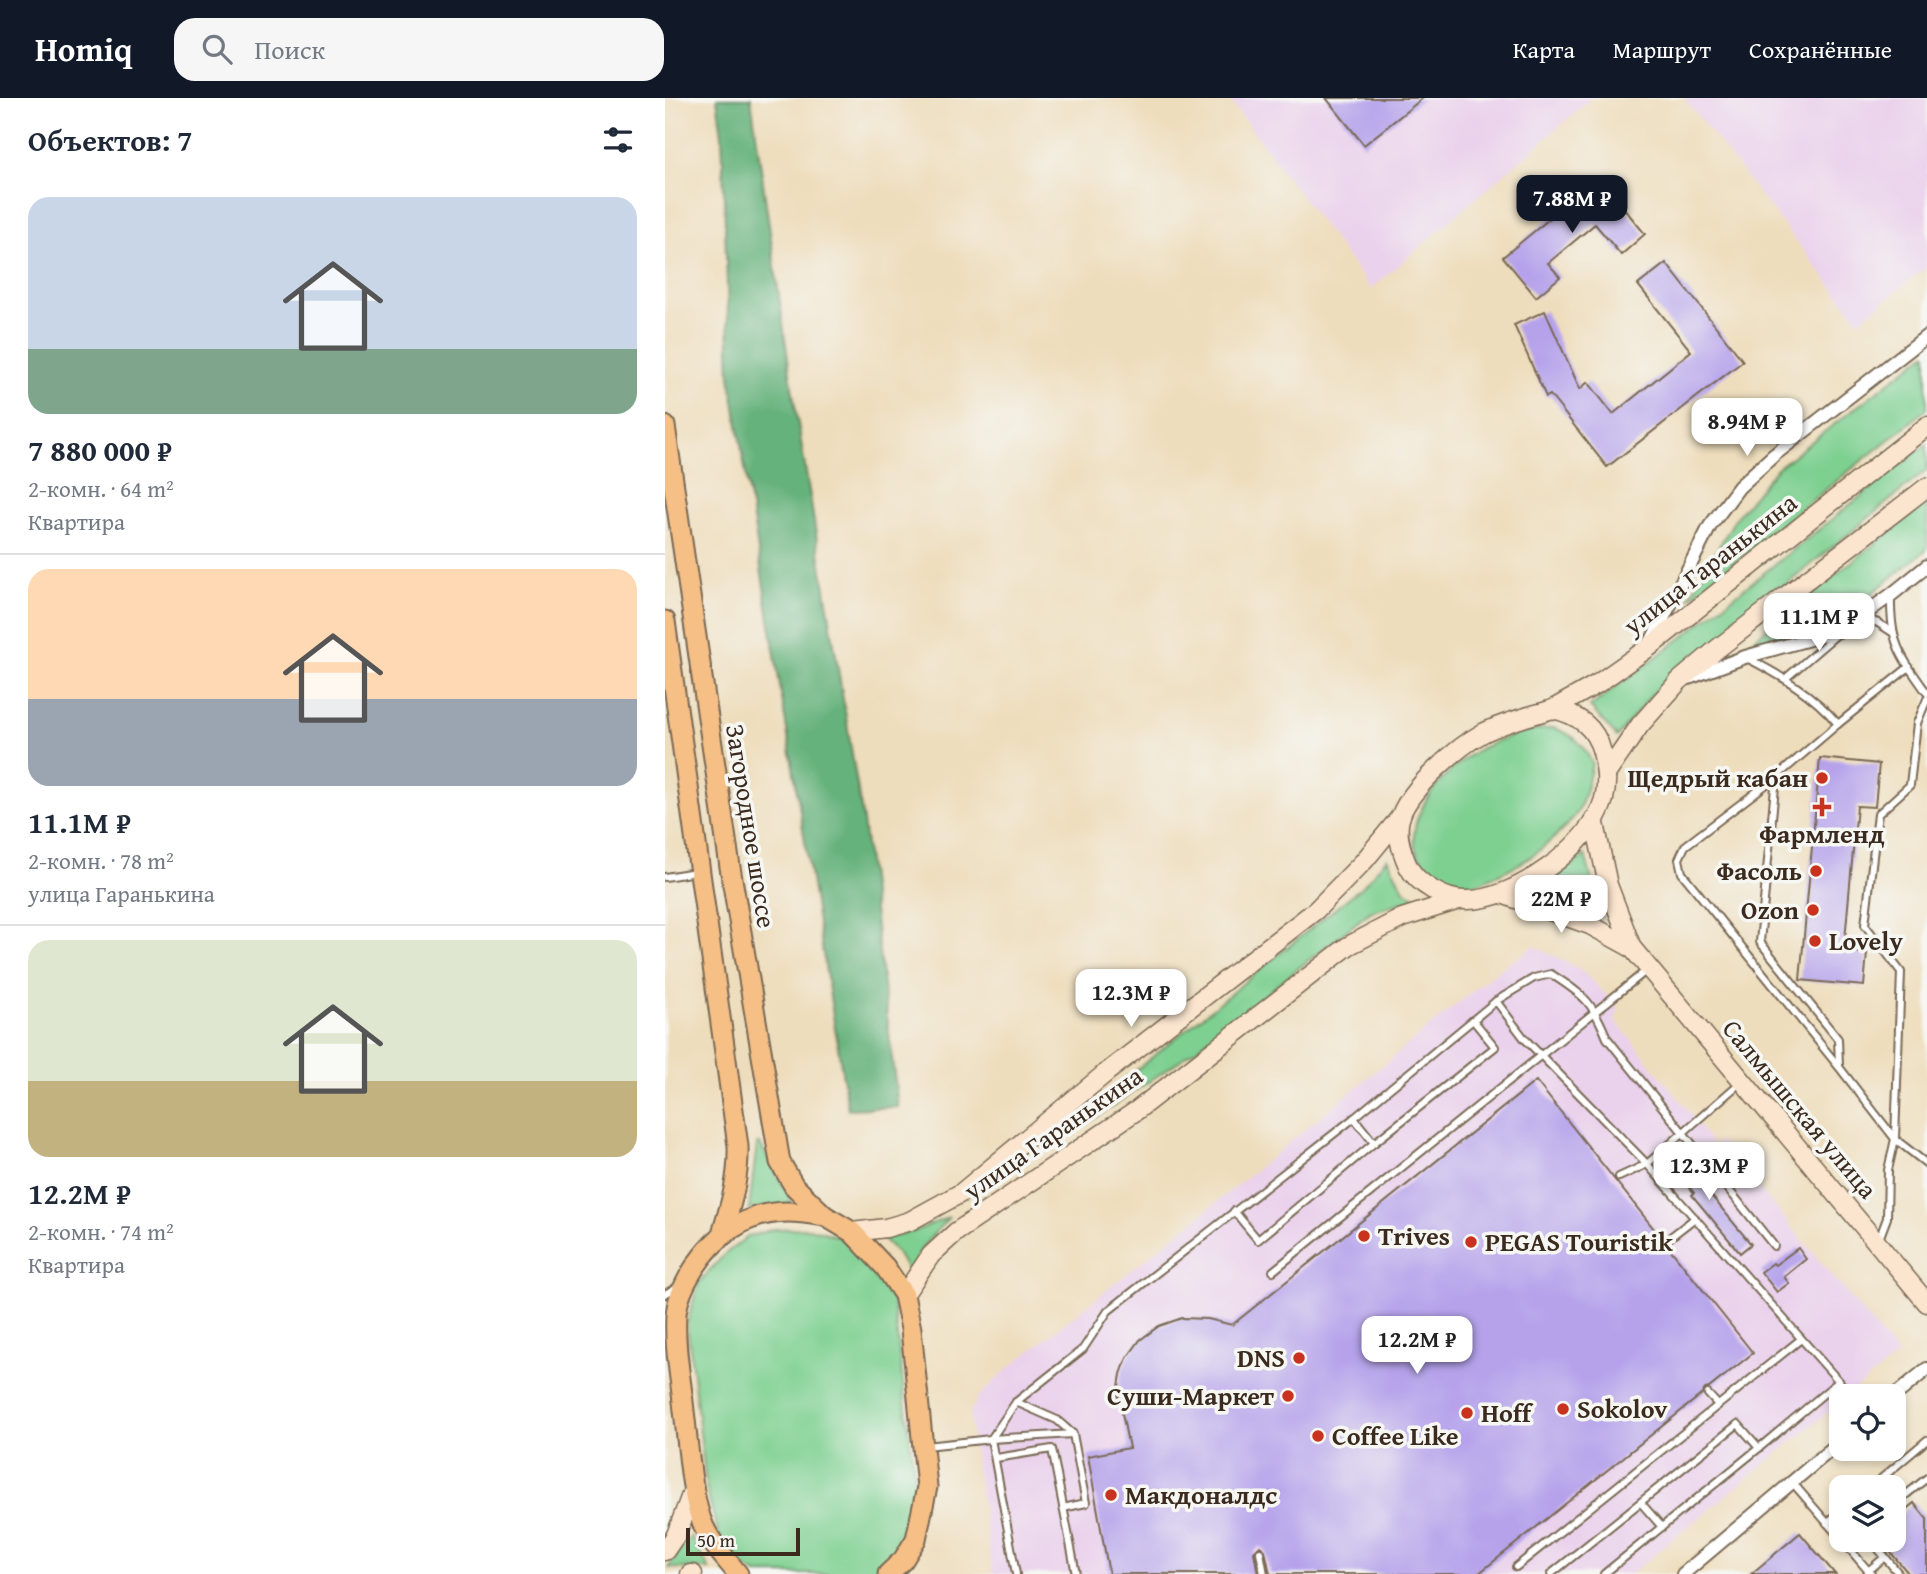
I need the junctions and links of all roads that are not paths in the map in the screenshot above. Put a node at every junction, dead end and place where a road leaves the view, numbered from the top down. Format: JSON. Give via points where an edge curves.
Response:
{"nodes":[{"id":1,"x":1927,"y":336,"type":"edge"},
{"id":2,"x":665,"y":426,"type":"edge"},
{"id":3,"x":1927,"y":426,"type":"edge"},
{"id":4,"x":1927,"y":488,"type":"edge"},
{"id":5,"x":1927,"y":566,"type":"edge"},
{"id":6,"x":1891,"y":595,"type":"junction"},
{"id":7,"x":1863,"y":617,"type":"junction"},
{"id":8,"x":665,"y":621,"type":"edge"},
{"id":9,"x":1842,"y":630,"type":"junction"},
{"id":10,"x":1892,"y":632,"type":"junction"},
{"id":11,"x":1648,"y":648,"type":"junction"},
{"id":12,"x":1745,"y":657,"type":"junction"},
{"id":13,"x":1909,"y":667,"type":"junction"},
{"id":14,"x":1786,"y":678,"type":"junction"},
{"id":15,"x":1679,"y":681,"type":"junction"},
{"id":16,"x":1927,"y":693,"type":"edge"},
{"id":17,"x":1927,"y":699,"type":"edge"},
{"id":18,"x":1553,"y":709,"type":"junction"},
{"id":19,"x":1838,"y":723,"type":"junction"},
{"id":20,"x":1607,"y":773,"type":"junction"},
{"id":21,"x":1776,"y":777,"type":"junction"},
{"id":22,"x":1401,"y":816,"type":"junction"},
{"id":23,"x":1594,"y":819,"type":"junction"},
{"id":24,"x":701,"y":872,"type":"junction"},
{"id":25,"x":665,"y":877,"type":"edge"},
{"id":26,"x":1502,"y":894,"type":"junction"},
{"id":27,"x":1459,"y":900,"type":"junction"},
{"id":28,"x":1632,"y":948,"type":"junction"},
{"id":29,"x":1649,"y":969,"type":"junction"},
{"id":30,"x":1496,"y":1001,"type":"junction"},
{"id":31,"x":1596,"y":1011,"type":"junction"},
{"id":32,"x":1473,"y":1020,"type":"junction"},
{"id":33,"x":1543,"y":1055,"type":"junction"},
{"id":34,"x":1839,"y":1067,"type":"junction"},
{"id":35,"x":1743,"y":1080,"type":"junction"},
{"id":36,"x":1354,"y":1118,"type":"junction"},
{"id":37,"x":1684,"y":1132,"type":"junction"},
{"id":38,"x":1895,"y":1139,"type":"junction"},
{"id":39,"x":1374,"y":1143,"type":"junction"},
{"id":40,"x":1647,"y":1164,"type":"junction"},
{"id":41,"x":1927,"y":1164,"type":"edge"},
{"id":42,"x":1619,"y":1177,"type":"dead end"},
{"id":43,"x":1234,"y":1211,"type":"junction"},
{"id":44,"x":825,"y":1216,"type":"junction"},
{"id":45,"x":1695,"y":1218,"type":"junction"},
{"id":46,"x":852,"y":1232,"type":"junction"},
{"id":47,"x":722,"y":1234,"type":"junction"},
{"id":48,"x":1668,"y":1239,"type":"dead end"},
{"id":49,"x":1878,"y":1244,"type":"junction"},
{"id":50,"x":1774,"y":1246,"type":"dead end"},
{"id":51,"x":1273,"y":1271,"type":"dead end"},
{"id":52,"x":685,"y":1283,"type":"junction"},
{"id":53,"x":665,"y":1294,"type":"edge"},
{"id":54,"x":904,"y":1294,"type":"junction"},
{"id":55,"x":1927,"y":1303,"type":"edge"},
{"id":56,"x":1801,"y":1339,"type":"junction"},
{"id":57,"x":1927,"y":1369,"type":"edge"},
{"id":58,"x":1839,"y":1381,"type":"junction"},
{"id":59,"x":1842,"y":1384,"type":"edge"},
{"id":60,"x":1906,"y":1386,"type":"edge"},
{"id":61,"x":1709,"y":1394,"type":"dead end"},
{"id":62,"x":1016,"y":1402,"type":"junction"},
{"id":63,"x":1718,"y":1405,"type":"junction"},
{"id":64,"x":1073,"y":1434,"type":"junction"},
{"id":65,"x":991,"y":1438,"type":"junction"},
{"id":66,"x":1927,"y":1440,"type":"edge"},
{"id":67,"x":924,"y":1446,"type":"junction"},
{"id":68,"x":1759,"y":1448,"type":"junction"},
{"id":69,"x":1829,"y":1451,"type":"edge"},
{"id":70,"x":996,"y":1458,"type":"junction"},
{"id":71,"x":1885,"y":1475,"type":"edge"},
{"id":72,"x":1927,"y":1478,"type":"edge"},
{"id":73,"x":1792,"y":1482,"type":"junction"},
{"id":74,"x":694,"y":1488,"type":"junction"},
{"id":75,"x":1906,"y":1495,"type":"edge"},
{"id":76,"x":1641,"y":1503,"type":"junction"},
{"id":77,"x":1063,"y":1508,"type":"junction"},
{"id":78,"x":1827,"y":1523,"type":"joint"},
{"id":79,"x":1829,"y":1525,"type":"edge"},
{"id":80,"x":1662,"y":1527,"type":"junction"},
{"id":81,"x":665,"y":1551,"type":"edge"},
{"id":82,"x":1260,"y":1552,"type":"dead end"},
{"id":83,"x":1852,"y":1552,"type":"edge"},
{"id":84,"x":1882,"y":1552,"type":"edge"},
{"id":85,"x":1885,"y":1556,"type":"junction"},
{"id":86,"x":1516,"y":1567,"type":"dead end"},
{"id":87,"x":1870,"y":1572,"type":"edge"},
{"id":88,"x":738,"y":1574,"type":"edge"},
{"id":89,"x":888,"y":1574,"type":"edge"},
{"id":90,"x":1016,"y":1574,"type":"edge"},
{"id":91,"x":1076,"y":1574,"type":"edge"},
{"id":92,"x":1264,"y":1574,"type":"edge"},
{"id":93,"x":1551,"y":1574,"type":"edge"},
{"id":94,"x":1604,"y":1574,"type":"edge"},
{"id":95,"x":1683,"y":1574,"type":"edge"},
{"id":96,"x":1899,"y":1574,"type":"edge"}],
"edges":[{"from":1,"to":11,"type":"street","via":[[1739,487],[1710,526]]},
{"from":2,"to":44,"type":"highway","name":"Загородное шоссе","via":[[777,1149],[794,1186]]},
{"from":3,"to":11,"type":"main road","name":"улица Гаранькина"},
{"from":4,"to":15,"type":"main road"},
{"from":5,"to":6,"type":"street"},
{"from":6,"to":7,"type":"street"},
{"from":6,"to":10,"type":"lane"},
{"from":7,"to":9,"type":"street"},
{"from":7,"to":10,"type":"lane"},
{"from":8,"to":24,"type":"highway","name":"Загородное шоссе"},
{"from":9,"to":12,"type":"street"},
{"from":9,"to":14,"type":"lane"},
{"from":10,"to":13,"type":"lane"},
{"from":11,"to":18,"type":"main road","name":"улица Гаранькина"},
{"from":12,"to":14,"type":"lane"},
{"from":12,"to":15,"type":"street"},
{"from":13,"to":16,"type":"lane"},
{"from":13,"to":19,"type":"lane"},
{"from":14,"to":19,"type":"lane"},
{"from":15,"to":20,"type":"main road","via":[[1640,724]]},
{"from":17,"to":38,"type":"lane","via":[[1917,723],[1910,785],[1878,814],[1865,925],[1901,972]]},
{"from":18,"to":20,"type":"main road","via":[[1573,714],[1591,729]]},
{"from":18,"to":22,"type":"main road","via":[[1483,733],[1449,757],[1419,787]]},
{"from":19,"to":21,"type":"lane"},
{"from":20,"to":23,"type":"main road","via":[[1604,799]]},
{"from":21,"to":34,"type":"lane","via":[[1760,942],[1838,1039]]},
{"from":21,"to":34,"type":"lane","via":[[1685,846],[1679,859],[1682,873]]},
{"from":22,"to":27,"type":"main road","via":[[1398,843],[1410,870],[1430,888]]},
{"from":22,"to":46,"type":"main road","name":"улица Гаранькина","via":[[1316,910],[1107,1072],[961,1193],[910,1221]]},
{"from":23,"to":26,"type":"main road","via":[[1572,848],[1539,874]]},
{"from":23,"to":28,"type":"main road","name":"Салмышская улица","via":[[1608,885]]},
{"from":24,"to":25,"type":"lane"},
{"from":24,"to":47,"type":"highway","name":"Загородное шоссе","via":[[738,1146],[739,1171]]},
{"from":26,"to":27,"type":"main road","via":[[1479,901]]},
{"from":26,"to":28,"type":"main road","name":"Салмышская улица","via":[[1590,925]]},
{"from":27,"to":54,"type":"main road","name":"улица Гаранькина","via":[[1402,918],[1348,946],[1136,1111],[956,1232],[931,1255]]},
{"from":28,"to":29,"type":"main road","name":"Салмышская улица"},
{"from":29,"to":31,"type":"lane"},
{"from":29,"to":35,"type":"main road","name":"Салмышская улица"},
{"from":30,"to":31,"type":"lane","via":[[1534,978],[1551,974],[1583,994]]},
{"from":30,"to":32,"type":"lane"},
{"from":30,"to":33,"type":"lane"},
{"from":31,"to":33,"type":"lane"},
{"from":31,"to":37,"type":"lane","via":[[1607,1038]]},
{"from":32,"to":36,"type":"lane"},
{"from":32,"to":39,"type":"lane","via":[[1495,1047]]},
{"from":33,"to":40,"type":"lane"},
{"from":33,"to":51,"type":"lane"},
{"from":34,"to":38,"type":"lane"},
{"from":35,"to":37,"type":"lane"},
{"from":35,"to":49,"type":"main road","name":"Салмышская улица"},
{"from":36,"to":39,"type":"lane"},
{"from":36,"to":43,"type":"lane"},
{"from":37,"to":40,"type":"lane"},
{"from":37,"to":50,"type":"lane"},
{"from":38,"to":41,"type":"lane"},
{"from":38,"to":49,"type":"lane","via":[[1888,1170],[1887,1218]]},
{"from":39,"to":43,"type":"lane","via":[[1258,1240]]},
{"from":40,"to":42,"type":"lane"},
{"from":40,"to":45,"type":"lane"},
{"from":43,"to":62,"type":"lane","via":[[1108,1311],[1083,1349]]},
{"from":44,"to":46,"type":"highway","name":"Загородное шоссе"},
{"from":44,"to":47,"type":"highway","name":"Загородное шоссе","via":[[787,1212],[753,1218]]},
{"from":45,"to":48,"type":"lane"},
{"from":45,"to":56,"type":"lane"},
{"from":46,"to":54,"type":"highway","name":"Загородное шоссе"},
{"from":47,"to":52,"type":"highway","name":"Загородное шоссе","via":[[704,1251]]},
{"from":49,"to":55,"type":"main road","name":"Салмышская улица"},
{"from":52,"to":53,"type":"lane"},
{"from":52,"to":74,"type":"highway","name":"Загородное шоссе","via":[[676,1313],[675,1360]]},
{"from":54,"to":67,"type":"highway","name":"Загородное шоссе"},
{"from":56,"to":58,"type":"lane"},
{"from":56,"to":63,"type":"lane"},
{"from":57,"to":60,"type":"street"},
{"from":58,"to":59,"type":"lane"},
{"from":58,"to":68,"type":"lane"},
{"from":61,"to":63,"type":"lane"},
{"from":62,"to":64,"type":"lane","via":[[1057,1420]]},
{"from":62,"to":65,"type":"lane"},
{"from":63,"to":86,"type":"lane"},
{"from":64,"to":65,"type":"lane"},
{"from":64,"to":77,"type":"lane","via":[[1086,1503]]},
{"from":65,"to":67,"type":"lane"},
{"from":65,"to":70,"type":"lane"},
{"from":66,"to":71,"type":"lane"},
{"from":67,"to":89,"type":"highway","name":"Загородное шоссе","via":[[927,1487],[916,1539],[904,1560]]},
{"from":68,"to":76,"type":"lane","via":[[1738,1424]]},
{"from":68,"to":80,"type":"lane"},
{"from":69,"to":73,"type":"street"},
{"from":70,"to":77,"type":"lane","via":[[1052,1449]]},
{"from":70,"to":90,"type":"lane"},
{"from":72,"to":75,"type":"lane"},
{"from":73,"to":78,"type":"lane"},
{"from":73,"to":95,"type":"street"},
{"from":74,"to":81,"type":"main road"},
{"from":74,"to":88,"type":"highway","name":"Загородное шоссе","via":[[703,1526]]},
{"from":76,"to":80,"type":"lane"},
{"from":76,"to":93,"type":"lane"},
{"from":77,"to":91,"type":"lane"},
{"from":78,"to":79,"type":"lane"},
{"from":80,"to":94,"type":"lane"},
{"from":82,"to":92,"type":"lane"},
{"from":83,"to":87,"type":"lane"},
{"from":84,"to":85,"type":"lane"},
{"from":85,"to":87,"type":"lane"},
{"from":85,"to":96,"type":"lane"}]}
